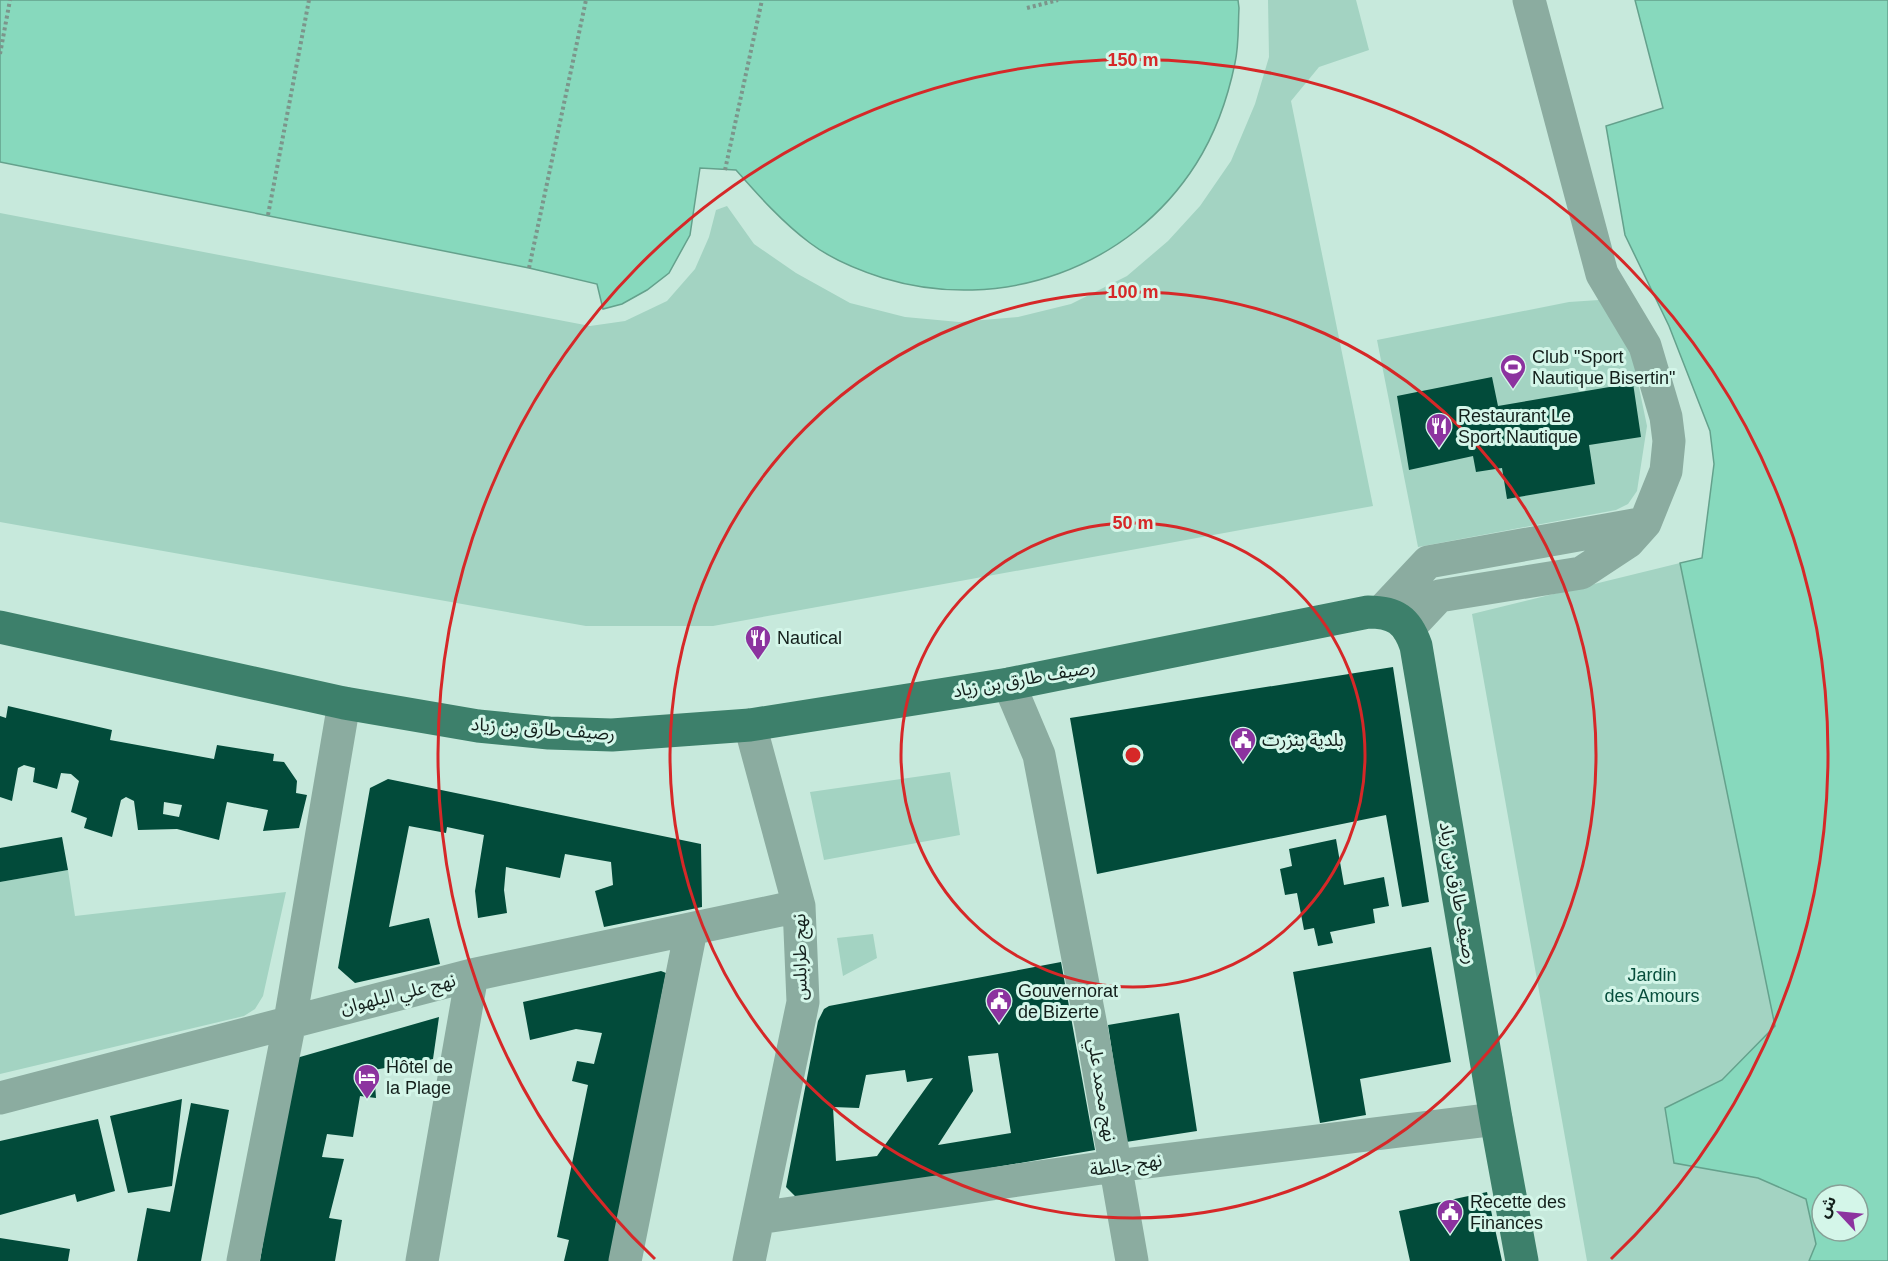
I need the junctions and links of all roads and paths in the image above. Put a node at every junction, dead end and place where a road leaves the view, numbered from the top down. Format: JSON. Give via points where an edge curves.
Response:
{"nodes":[{"id":1,"x":10,"y":0,"type":"edge"},
{"id":2,"x":309,"y":0,"type":"edge"},
{"id":3,"x":586,"y":0,"type":"edge"},
{"id":4,"x":762,"y":0,"type":"edge"},
{"id":5,"x":1058,"y":0,"type":"edge"},
{"id":6,"x":1529,"y":0,"type":"edge"},
{"id":7,"x":1027,"y":8,"type":"dead end"},
{"id":8,"x":0,"y":54,"type":"edge"},
{"id":9,"x":725,"y":170,"type":"dead end"},
{"id":10,"x":268,"y":215,"type":"dead end"},
{"id":11,"x":529,"y":268,"type":"dead end"},
{"id":12,"x":1644,"y":523,"type":"junction"},
{"id":13,"x":1381,"y":612,"type":"junction"},
{"id":14,"x":0,"y":627,"type":"edge"},
{"id":15,"x":1408,"y":629,"type":"junction"},
{"id":16,"x":1009,"y":684,"type":"junction"},
{"id":17,"x":344,"y":703,"type":"junction"},
{"id":18,"x":750,"y":725,"type":"junction"},
{"id":19,"x":799,"y":906,"type":"junction"},
{"id":20,"x":691,"y":930,"type":"junction"},
{"id":21,"x":472,"y":975,"type":"junction"},
{"id":22,"x":290,"y":1021,"type":"junction"},
{"id":23,"x":0,"y":1098,"type":"edge"},
{"id":24,"x":1496,"y":1119,"type":"junction"},
{"id":25,"x":1114,"y":1166,"type":"junction"},
{"id":26,"x":758,"y":1218,"type":"junction"},
{"id":27,"x":243,"y":1261,"type":"edge"},
{"id":28,"x":422,"y":1261,"type":"edge"},
{"id":29,"x":626,"y":1261,"type":"edge"},
{"id":30,"x":749,"y":1261,"type":"edge"},
{"id":31,"x":1132,"y":1261,"type":"edge"},
{"id":32,"x":1522,"y":1261,"type":"edge"}],
"edges":[{"from":1,"to":8,"type":"path"},
{"from":2,"to":10,"type":"path"},
{"from":3,"to":11,"type":"path"},
{"from":4,"to":9,"type":"path"},
{"from":5,"to":7,"type":"path"},
{"from":6,"to":12,"type":"street","via":[[1602,274],[1645,346],[1666,417],[1666,471]]},
{"from":12,"to":13,"type":"street","via":[[1428,562]]},
{"from":12,"to":15,"type":"street","via":[[1628,542],[1581,573],[1439,596]]},
{"from":13,"to":15,"type":"main road","via":[[1393,615]]},
{"from":13,"to":16,"type":"main road","name":"رصيف طارق بن زياد"},
{"from":14,"to":17,"type":"main road","name":"رصيف طارق بن زياد"},
{"from":15,"to":24,"type":"main road","name":"رصيف طارق بن زياد","via":[[1416,646]]},
{"from":16,"to":18,"type":"main road","name":"رصيف طارق بن زياد"},
{"from":16,"to":25,"type":"street","name":"نهج محمد علي","via":[[1039,755]]},
{"from":17,"to":18,"type":"main road","name":"رصيف طارق بن زياد","via":[[478,726],[549,733],[612,735]]},
{"from":17,"to":22,"type":"street"},
{"from":18,"to":19,"type":"street","name":"نهج طرابلس"},
{"from":19,"to":20,"type":"street","name":"نهج علي البلهوان"},
{"from":19,"to":26,"type":"street","name":"نهج طرابلس","via":[[803,1002]]},
{"from":20,"to":21,"type":"street","name":"نهج علي البلهوان"},
{"from":20,"to":29,"type":"street"},
{"from":21,"to":22,"type":"street","name":"نهج علي البلهوان"},
{"from":21,"to":28,"type":"street"},
{"from":22,"to":23,"type":"street","name":"نهج علي البلهوان"},
{"from":22,"to":27,"type":"street"},
{"from":24,"to":25,"type":"street","name":"نهج جالطة"},
{"from":24,"to":32,"type":"main road","name":"رصيف طارق بن زياد"},
{"from":25,"to":26,"type":"street","name":"نهج جالطة"},
{"from":25,"to":31,"type":"street","name":"نهج محمد علي"},
{"from":26,"to":30,"type":"street","name":"نهج طرابلس"}]}
